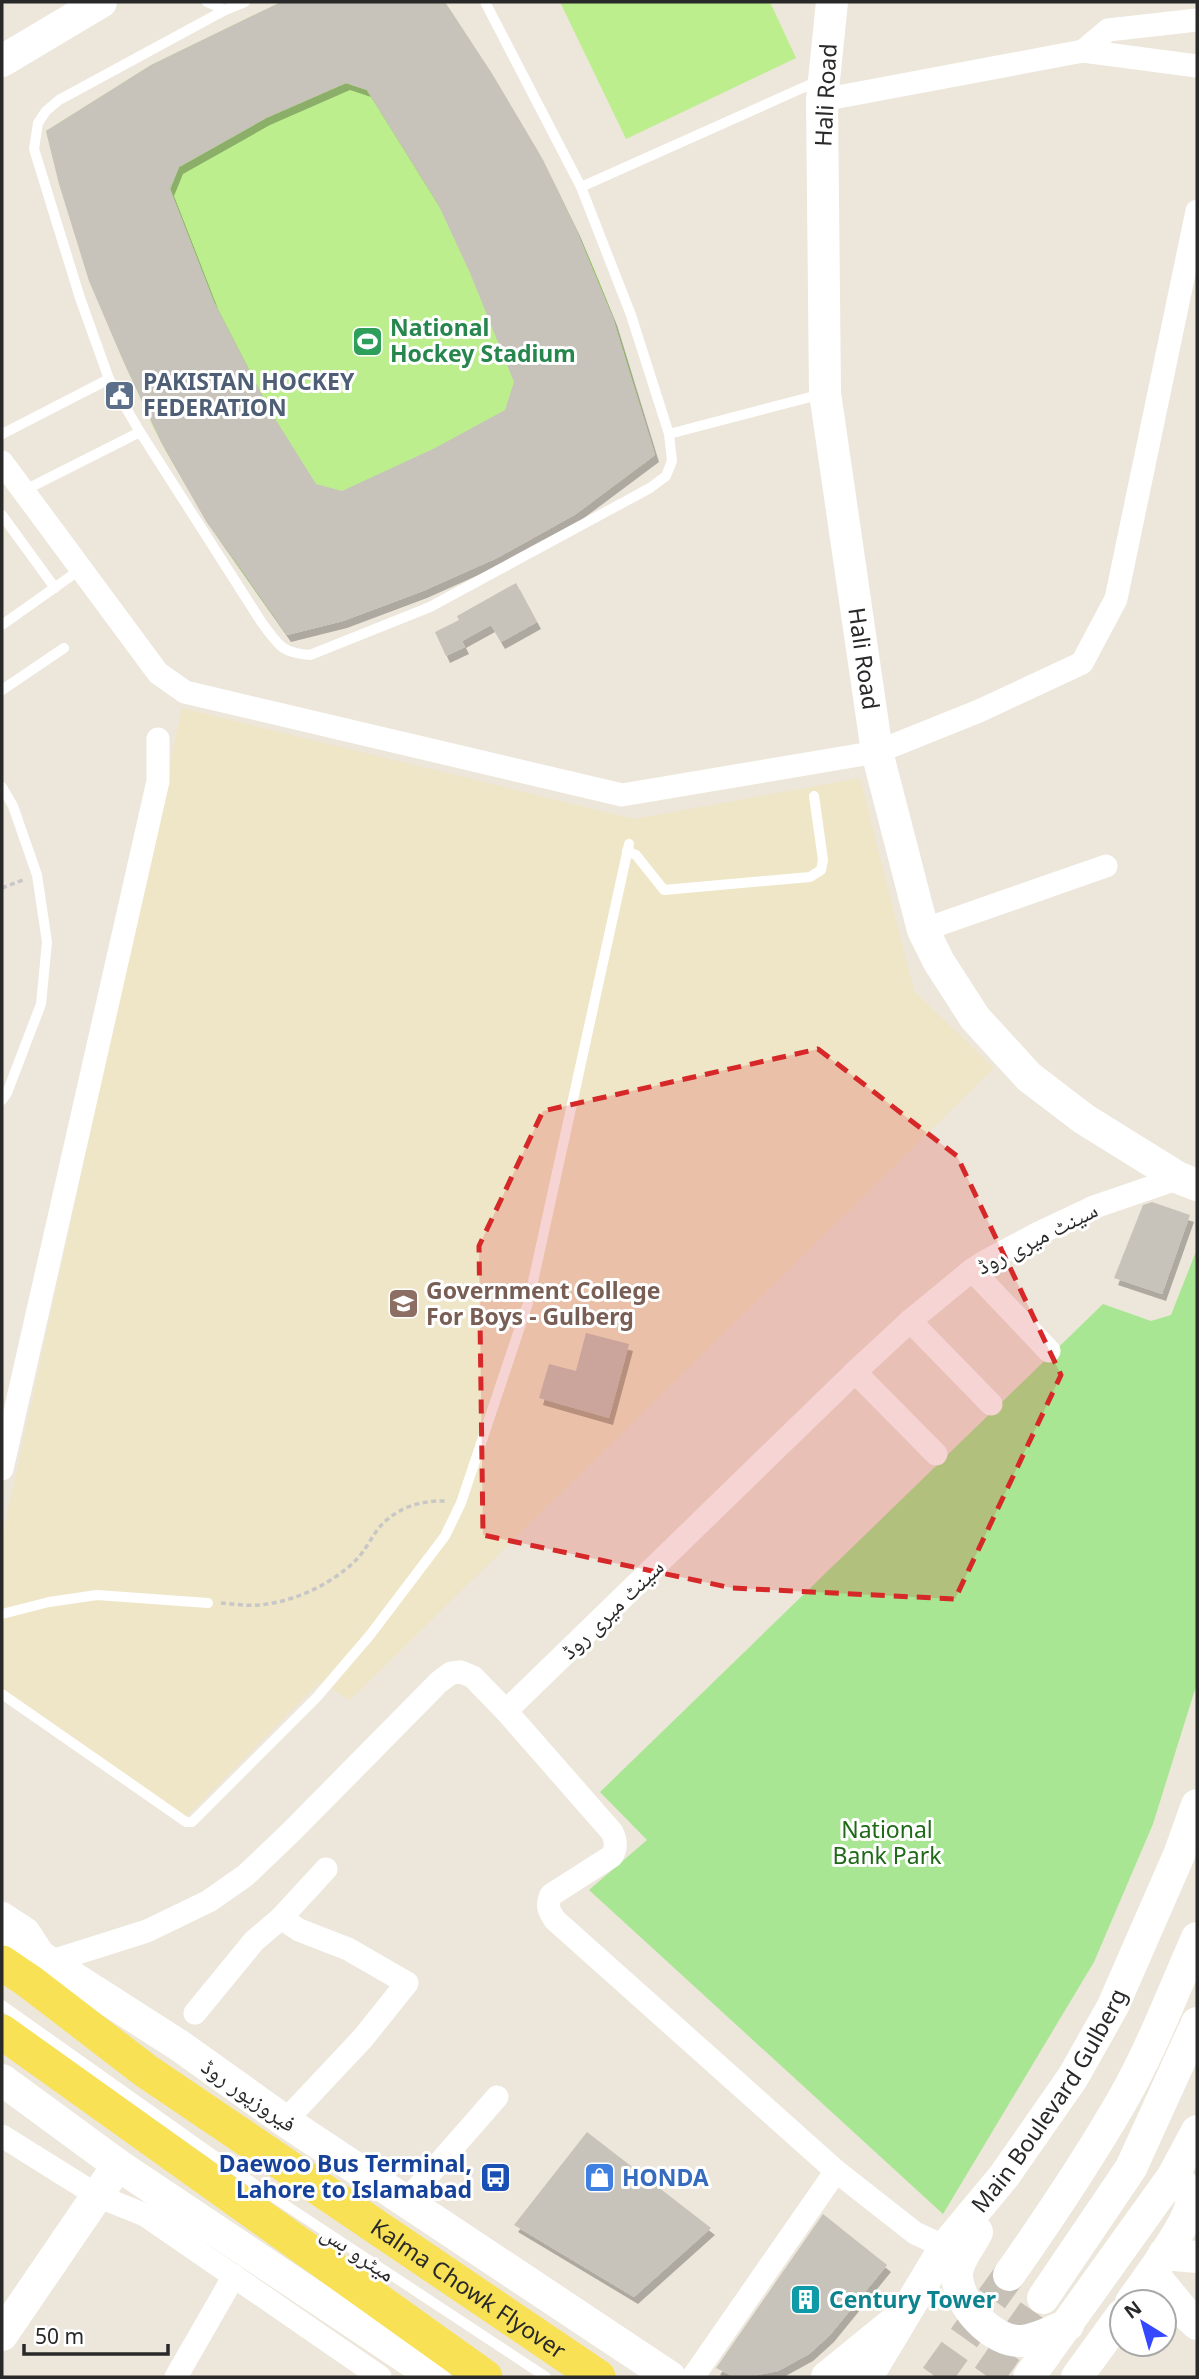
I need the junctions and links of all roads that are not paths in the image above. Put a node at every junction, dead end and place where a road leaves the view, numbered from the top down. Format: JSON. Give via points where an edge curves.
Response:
{"nodes":[{"id":1,"x":101,"y":2,"type":"edge"},
{"id":2,"x":207,"y":2,"type":"edge"},
{"id":3,"x":246,"y":2,"type":"edge"},
{"id":4,"x":485,"y":2,"type":"edge"},
{"id":5,"x":832,"y":2,"type":"edge"},
{"id":6,"x":225,"y":10,"type":"junction"},
{"id":7,"x":1197,"y":20,"type":"edge"},
{"id":8,"x":1083,"y":51,"type":"junction"},
{"id":9,"x":2,"y":61,"type":"edge"},
{"id":10,"x":1197,"y":65,"type":"edge"},
{"id":11,"x":823,"y":89,"type":"junction"},
{"id":12,"x":581,"y":187,"type":"junction"},
{"id":13,"x":1197,"y":211,"type":"edge"},
{"id":14,"x":108,"y":379,"type":"junction"},
{"id":15,"x":825,"y":393,"type":"junction"},
{"id":16,"x":140,"y":432,"type":"junction"},
{"id":17,"x":2,"y":434,"type":"edge"},
{"id":18,"x":669,"y":434,"type":"junction"},
{"id":19,"x":2,"y":462,"type":"edge"},
{"id":20,"x":23,"y":491,"type":"junction"},
{"id":21,"x":2,"y":515,"type":"edge"},
{"id":22,"x":81,"y":569,"type":"junction"},
{"id":23,"x":55,"y":587,"type":"junction"},
{"id":24,"x":2,"y":625,"type":"edge"},
{"id":25,"x":64,"y":648,"type":"dead end"},
{"id":26,"x":2,"y":690,"type":"edge"},
{"id":27,"x":158,"y":739,"type":"dead end"},
{"id":28,"x":877,"y":752,"type":"junction"},
{"id":29,"x":2,"y":788,"type":"edge"},
{"id":30,"x":814,"y":796,"type":"dead end"},
{"id":31,"x":1106,"y":866,"type":"dead end"},
{"id":32,"x":923,"y":930,"type":"junction"},
{"id":33,"x":2,"y":1100,"type":"edge"},
{"id":34,"x":1188,"y":1182,"type":"edge"},
{"id":35,"x":972,"y":1270,"type":"junction"},
{"id":36,"x":910,"y":1321,"type":"junction"},
{"id":37,"x":1049,"y":1351,"type":"dead end"},
{"id":38,"x":855,"y":1372,"type":"junction"},
{"id":39,"x":992,"y":1404,"type":"dead end"},
{"id":40,"x":936,"y":1454,"type":"dead end"},
{"id":41,"x":2,"y":1469,"type":"edge"},
{"id":42,"x":208,"y":1603,"type":"road end"},
{"id":43,"x":2,"y":1614,"type":"edge"},
{"id":44,"x":2,"y":1694,"type":"edge"},
{"id":45,"x":506,"y":1711,"type":"junction"},
{"id":46,"x":1197,"y":1805,"type":"edge"},
{"id":47,"x":326,"y":1868,"type":"dead end"},
{"id":48,"x":2,"y":1913,"type":"edge"},
{"id":49,"x":281,"y":1918,"type":"junction"},
{"id":50,"x":2,"y":1932,"type":"edge"},
{"id":51,"x":1197,"y":1938,"type":"edge"},
{"id":52,"x":27,"y":1969,"type":"edge"},
{"id":53,"x":2,"y":2005,"type":"edge"},
{"id":54,"x":195,"y":2013,"type":"dead end"},
{"id":55,"x":1197,"y":2023,"type":"edge"},
{"id":56,"x":2,"y":2032,"type":"edge"},
{"id":57,"x":2,"y":2080,"type":"edge"},
{"id":58,"x":497,"y":2097,"type":"dead end"},
{"id":59,"x":285,"y":2121,"type":"junction"},
{"id":60,"x":1197,"y":2131,"type":"edge"},
{"id":61,"x":2,"y":2136,"type":"edge"},
{"id":62,"x":118,"y":2165,"type":"junction"},
{"id":63,"x":836,"y":2171,"type":"junction"},
{"id":64,"x":1182,"y":2173,"type":"edge"},
{"id":65,"x":1004,"y":2176,"type":"junction"},
{"id":66,"x":98,"y":2196,"type":"junction"},
{"id":67,"x":406,"y":2202,"type":"junction"},
{"id":68,"x":945,"y":2247,"type":"junction"},
{"id":69,"x":1197,"y":2257,"type":"edge"},
{"id":70,"x":1158,"y":2263,"type":"junction"},
{"id":71,"x":234,"y":2276,"type":"junction"},
{"id":72,"x":1009,"y":2276,"type":"tunnel mouth"},
{"id":73,"x":1141,"y":2288,"type":"edge"},
{"id":74,"x":1043,"y":2298,"type":"tunnel mouth"},
{"id":75,"x":906,"y":2312,"type":"junction"},
{"id":76,"x":1197,"y":2324,"type":"edge"},
{"id":77,"x":1068,"y":2325,"type":"junction"},
{"id":78,"x":1178,"y":2326,"type":"edge"},
{"id":79,"x":2,"y":2335,"type":"edge"},
{"id":80,"x":1108,"y":2337,"type":"edge"},
{"id":81,"x":176,"y":2377,"type":"edge"},
{"id":82,"x":380,"y":2377,"type":"edge"},
{"id":83,"x":435,"y":2377,"type":"edge"},
{"id":84,"x":485,"y":2377,"type":"edge"},
{"id":85,"x":546,"y":2377,"type":"edge"},
{"id":86,"x":598,"y":2377,"type":"edge"},
{"id":87,"x":670,"y":2377,"type":"edge"},
{"id":88,"x":693,"y":2377,"type":"edge"},
{"id":89,"x":827,"y":2377,"type":"edge"},
{"id":90,"x":867,"y":2377,"type":"edge"},
{"id":91,"x":1029,"y":2377,"type":"edge"},
{"id":92,"x":1077,"y":2377,"type":"edge"}],
"edges":[{"from":1,"to":9,"type":"main road"},
{"from":2,"to":6,"type":"lane"},
{"from":3,"to":6,"type":"lane"},
{"from":4,"to":12,"type":"lane"},
{"from":5,"to":11,"type":"main road","name":"Hali Road"},
{"from":6,"to":14,"type":"lane","via":[[59,100],[38,123],[34,149]]},
{"from":7,"to":8,"type":"street","via":[[1108,30]]},
{"from":8,"to":10,"type":"street"},
{"from":8,"to":11,"type":"street"},
{"from":11,"to":12,"type":"lane"},
{"from":11,"to":15,"type":"main road","name":"Hali Road"},
{"from":12,"to":18,"type":"lane","via":[[631,315]]},
{"from":13,"to":28,"type":"street","via":[[1116,599],[1082,663],[979,712]]},
{"from":14,"to":16,"type":"lane"},
{"from":14,"to":17,"type":"lane"},
{"from":15,"to":18,"type":"lane"},
{"from":15,"to":28,"type":"main road","name":"Hali Road"},
{"from":16,"to":18,"type":"lane","via":[[262,623],[290,653],[310,655],[430,607],[650,488],[666,476],[672,461]]},
{"from":16,"to":20,"type":"lane"},
{"from":19,"to":20,"type":"street"},
{"from":20,"to":22,"type":"street"},
{"from":21,"to":23,"type":"lane"},
{"from":22,"to":23,"type":"lane"},
{"from":22,"to":28,"type":"street","via":[[158,673],[185,692],[622,795]]},
{"from":23,"to":24,"type":"lane"},
{"from":25,"to":26,"type":"lane"},
{"from":27,"to":41,"type":"street","via":[[158,781]]},
{"from":28,"to":32,"type":"main road","name":"Hali Road"},
{"from":29,"to":33,"type":"lane","via":[[37,875],[47,942],[41,1004]]},
{"from":30,"to":44,"type":"lane","via":[[824,860],[821,870],[810,877],[664,890],[628,848],[529,1300],[461,1503],[445,1536],[317,1697],[192,1822],[186,1822]]},
{"from":31,"to":32,"type":"street"},
{"from":32,"to":34,"type":"main road","name":"Hali Road","via":[[975,1018],[1029,1077],[1084,1119]]},
{"from":34,"to":35,"type":"street","name":"سینٹ میری روڈ","via":[[1094,1207]]},
{"from":35,"to":36,"type":"street","name":"سینٹ میری روڈ"},
{"from":35,"to":37,"type":"street"},
{"from":36,"to":38,"type":"street","name":"سینٹ میری روڈ"},
{"from":36,"to":39,"type":"street"},
{"from":38,"to":40,"type":"street"},
{"from":38,"to":45,"type":"street","name":"سینٹ میری روڈ"},
{"from":42,"to":43,"type":"lane","via":[[97,1595]]},
{"from":45,"to":52,"type":"street","via":[[473,1677],[451,1674],[246,1875],[209,1901],[147,1931]]},
{"from":45,"to":63,"type":"street","via":[[616,1840],[612,1856],[551,1895],[547,1903],[555,1920]]},
{"from":46,"to":65,"type":"main road","name":"Main Boulevard Gulberg","via":[[1113,2006],[1073,2077]]},
{"from":47,"to":49,"type":"street"},
{"from":48,"to":52,"type":"street","via":[[28,1930]]},
{"from":49,"to":54,"type":"street","via":[[254,1941]]},
{"from":49,"to":59,"type":"street","via":[[407,1983]]},
{"from":50,"to":52,"type":"main road","name":"فیروزپور روڈ"},
{"from":51,"to":72,"type":"main road","via":[[1124,2098]]},
{"from":52,"to":59,"type":"main road","name":"فیروزپور روڈ","via":[[180,2046]]},
{"from":52,"to":86,"type":"main road","name":"Kalma Chowk Flyover","via":[[146,2071]]},
{"from":53,"to":85,"type":"lane","name":"میٹرو بس","via":[[267,2193]]},
{"from":55,"to":74,"type":"main road","via":[[1131,2168]]},
{"from":56,"to":84,"type":"main road"},
{"from":57,"to":62,"type":"main road"},
{"from":58,"to":67,"type":"street"},
{"from":59,"to":67,"type":"main road","name":"فیروزپور روڈ"},
{"from":60,"to":64,"type":"main road"},
{"from":61,"to":66,"type":"street"},
{"from":62,"to":66,"type":"main road"},
{"from":62,"to":83,"type":"main road"},
{"from":63,"to":68,"type":"street","via":[[915,2232]]},
{"from":63,"to":88,"type":"street"},
{"from":64,"to":70,"type":"main road","via":[[1191,2200]]},
{"from":64,"to":77,"type":"main road"},
{"from":65,"to":68,"type":"main road","name":"Main Boulevard Gulberg"},
{"from":65,"to":77,"type":"main road","via":[[957,2275],[968,2308],[1000,2336],[1021,2341]]},
{"from":66,"to":71,"type":"street","via":[[145,2215]]},
{"from":66,"to":79,"type":"main road"},
{"from":67,"to":87,"type":"main road","name":"فیروزپور روڈ"},
{"from":68,"to":75,"type":"main road","name":"Main Boulevard Gulberg"},
{"from":69,"to":70,"type":"main road"},
{"from":70,"to":73,"type":"main road"},
{"from":70,"to":76,"type":"main road","via":[[1185,2313]]},
{"from":71,"to":81,"type":"street"},
{"from":71,"to":82,"type":"street"},
{"from":75,"to":89,"type":"main road"},
{"from":75,"to":90,"type":"main road","name":"Main Boulevard Gulberg"},
{"from":76,"to":78,"type":"main road"},
{"from":77,"to":91,"type":"main road"},
{"from":80,"to":92,"type":"main road"}]}
